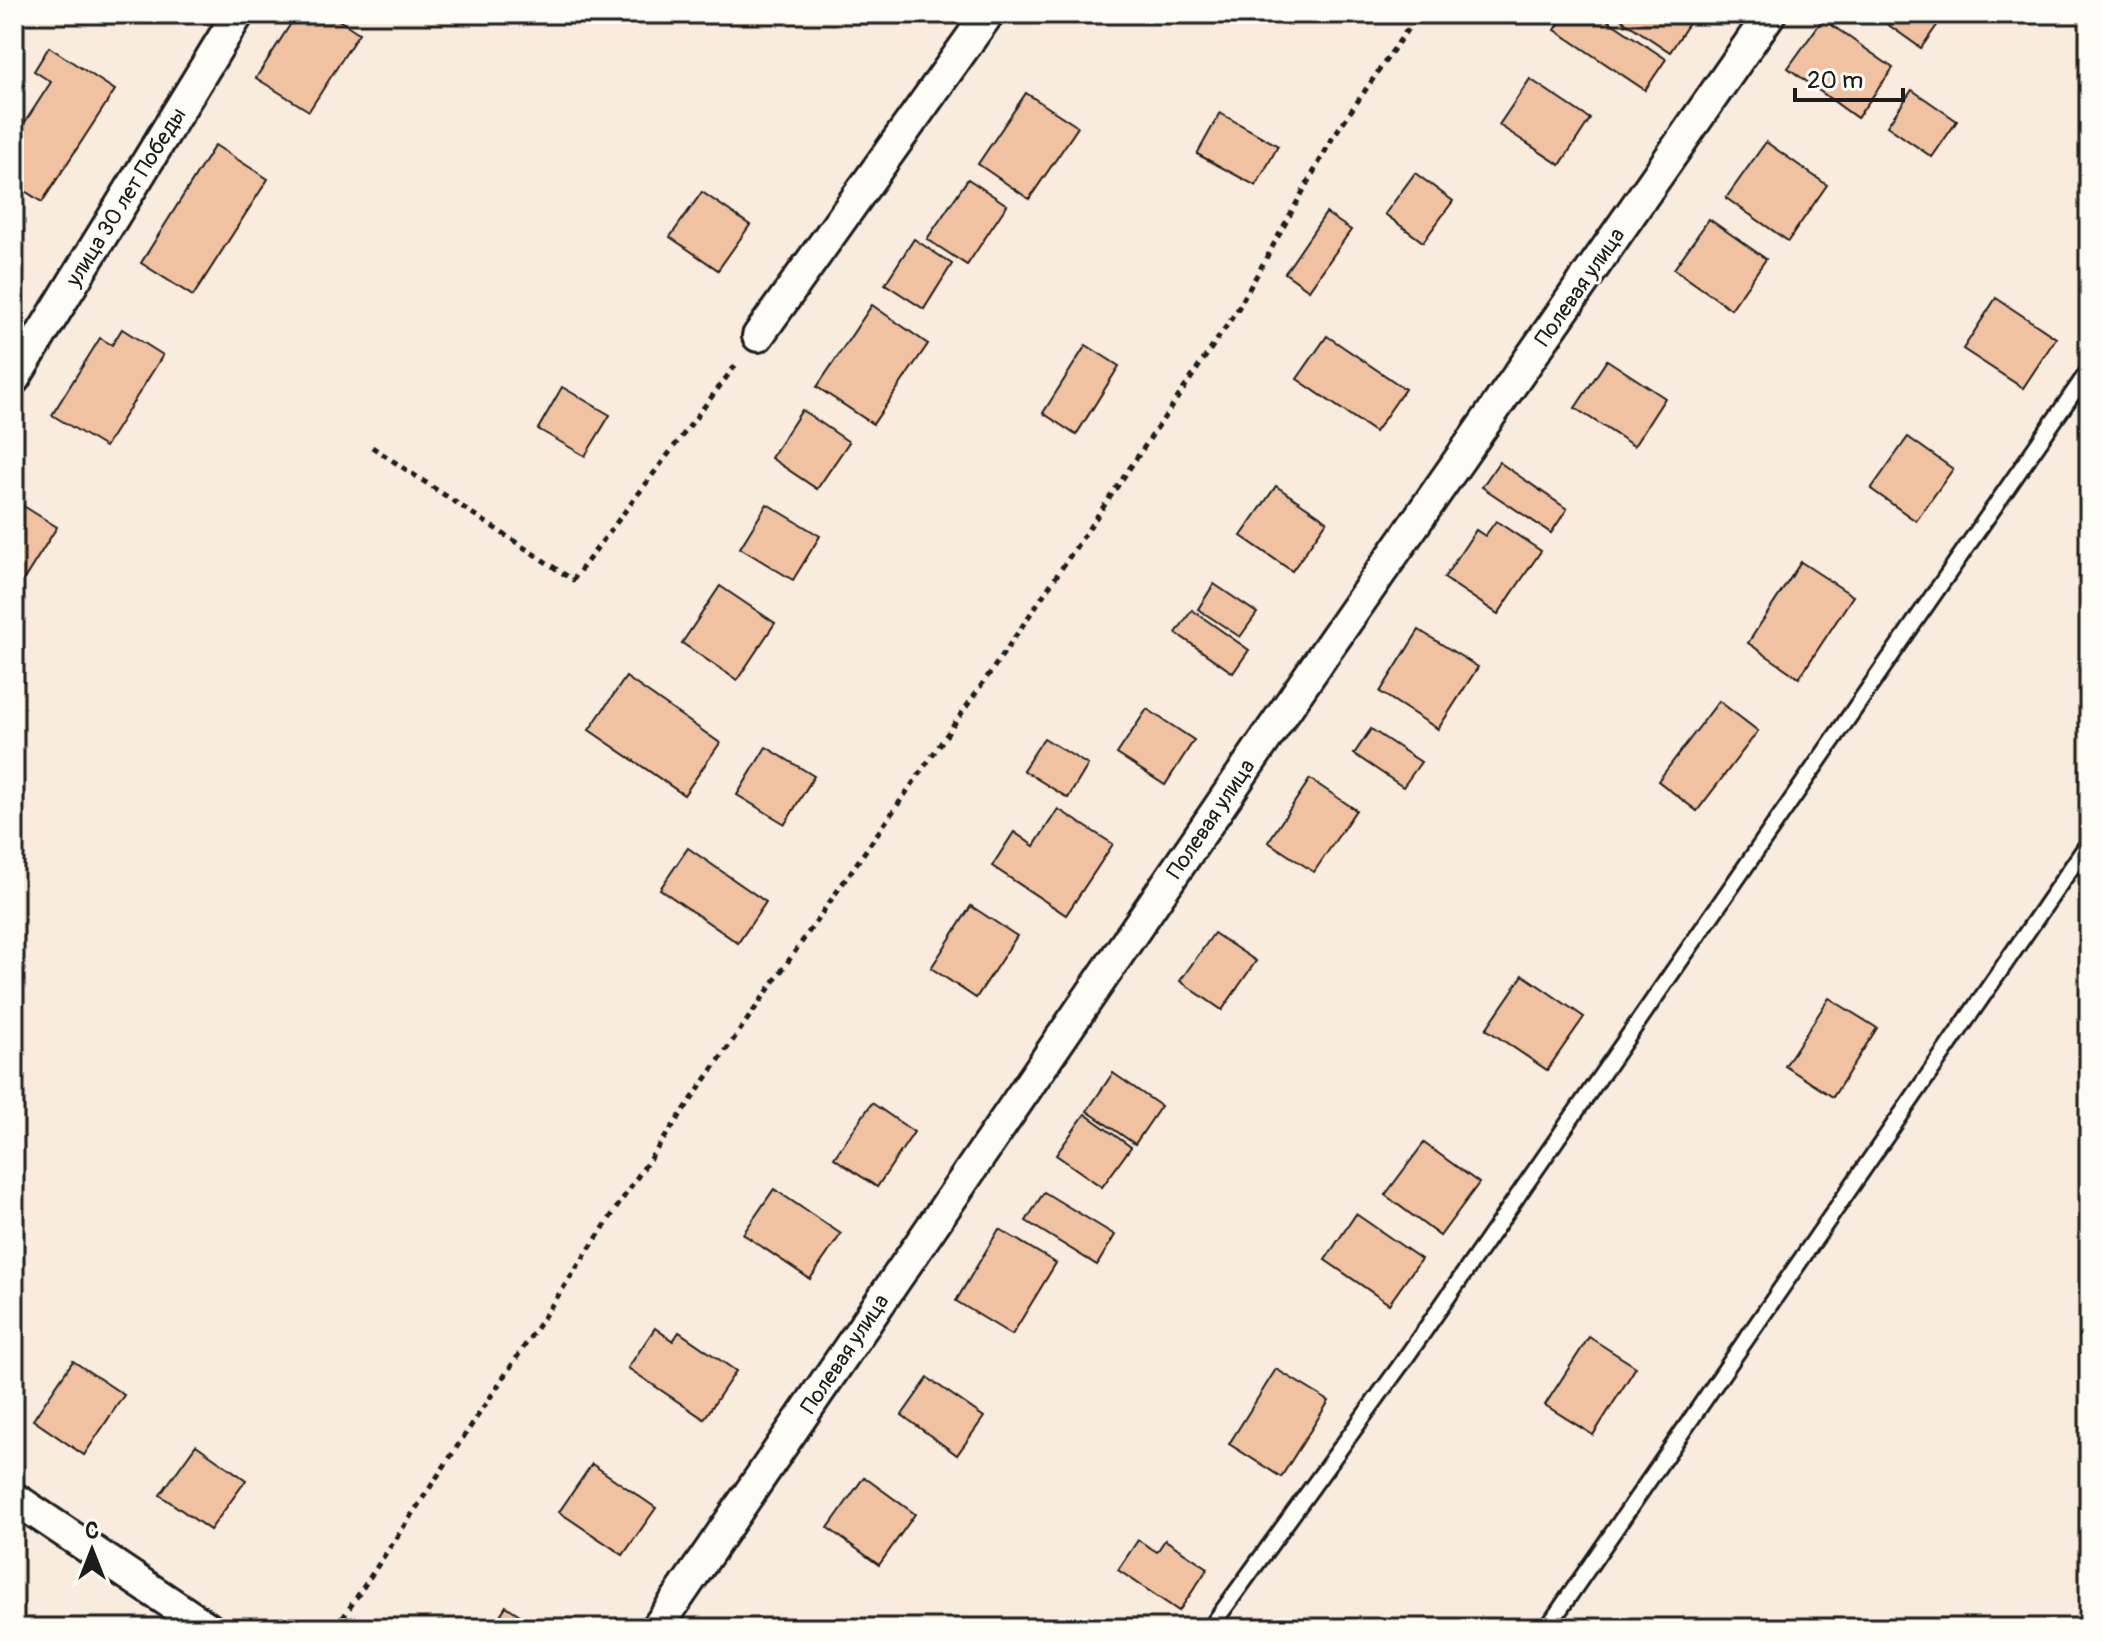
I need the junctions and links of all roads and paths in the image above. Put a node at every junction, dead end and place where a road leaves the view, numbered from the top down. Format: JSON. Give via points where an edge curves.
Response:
{"nodes":[{"id":1,"x":238,"y":14,"type":"edge"},
{"id":2,"x":988,"y":14,"type":"edge"},
{"id":3,"x":1418,"y":14,"type":"edge"},
{"id":4,"x":1770,"y":14,"type":"edge"},
{"id":5,"x":758,"y":336,"type":"joint"},
{"id":6,"x":2089,"y":370,"type":"edge"},
{"id":7,"x":14,"y":379,"type":"edge"},
{"id":8,"x":372,"y":447,"type":"dead end"},
{"id":9,"x":2089,"y":842,"type":"edge"},
{"id":10,"x":14,"y":1498,"type":"edge"},
{"id":11,"x":208,"y":1628,"type":"edge"},
{"id":12,"x":336,"y":1628,"type":"edge"},
{"id":13,"x":657,"y":1628,"type":"edge"},
{"id":14,"x":1210,"y":1628,"type":"edge"},
{"id":15,"x":1547,"y":1628,"type":"edge"}],
"edges":[{"from":1,"to":7,"type":"street","name":"улица 30 лет Победы"},
{"from":2,"to":5,"type":"street"},
{"from":3,"to":12,"type":"path","via":[[1333,137],[1238,309],[640,1173]]},
{"from":4,"to":13,"type":"street","name":"Полевая улица"},
{"from":5,"to":8,"type":"path","via":[[573,580]]},
{"from":6,"to":14,"type":"lane","via":[[1400,1366]]},
{"from":9,"to":15,"type":"lane"},
{"from":10,"to":11,"type":"street"}]}
